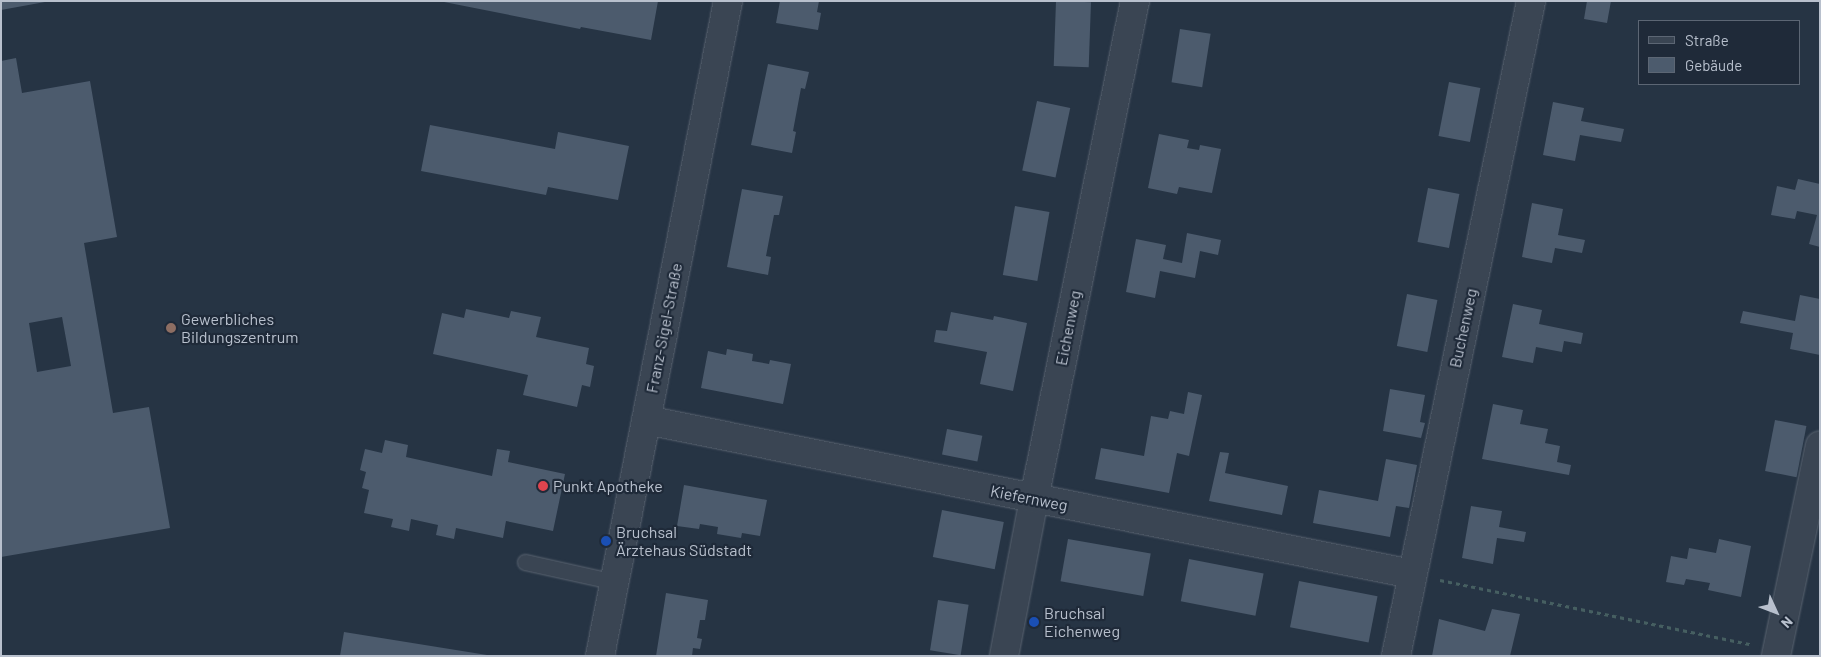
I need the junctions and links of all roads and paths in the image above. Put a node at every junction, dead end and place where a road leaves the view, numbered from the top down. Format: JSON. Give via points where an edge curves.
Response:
{"nodes":[{"id":1,"x":728,"y":1,"type":"edge"},
{"id":2,"x":1135,"y":1,"type":"edge"},
{"id":3,"x":1531,"y":1,"type":"edge"},
{"id":4,"x":646,"y":420,"type":"junction"},
{"id":5,"x":1820,"y":446,"type":"edge"},
{"id":6,"x":1034,"y":499,"type":"junction"},
{"id":7,"x":525,"y":562,"type":"dead end"},
{"id":8,"x":1412,"y":574,"type":"junction"},
{"id":9,"x":615,"y":582,"type":"junction"},
{"id":10,"x":1777,"y":653,"type":"edge"},
{"id":11,"x":600,"y":656,"type":"edge"},
{"id":12,"x":1004,"y":656,"type":"edge"},
{"id":13,"x":1396,"y":656,"type":"edge"}],
"edges":[{"from":1,"to":4,"type":"street","name":"Franz-Sigel-Straße"},
{"from":2,"to":6,"type":"street","name":"Eichenweg"},
{"from":3,"to":8,"type":"street","name":"Buchenweg"},
{"from":4,"to":6,"type":"street","name":"Kiefernweg"},
{"from":4,"to":9,"type":"street","name":"Franz-Sigel-Straße"},
{"from":5,"to":10,"type":"street"},
{"from":6,"to":8,"type":"street","name":"Kiefernweg"},
{"from":6,"to":12,"type":"street","name":"Eichenweg"},
{"from":7,"to":9,"type":"lane"},
{"from":8,"to":10,"type":"path"},
{"from":8,"to":13,"type":"street","name":"Buchenweg"},
{"from":9,"to":11,"type":"street","name":"Franz-Sigel-Straße"}]}
